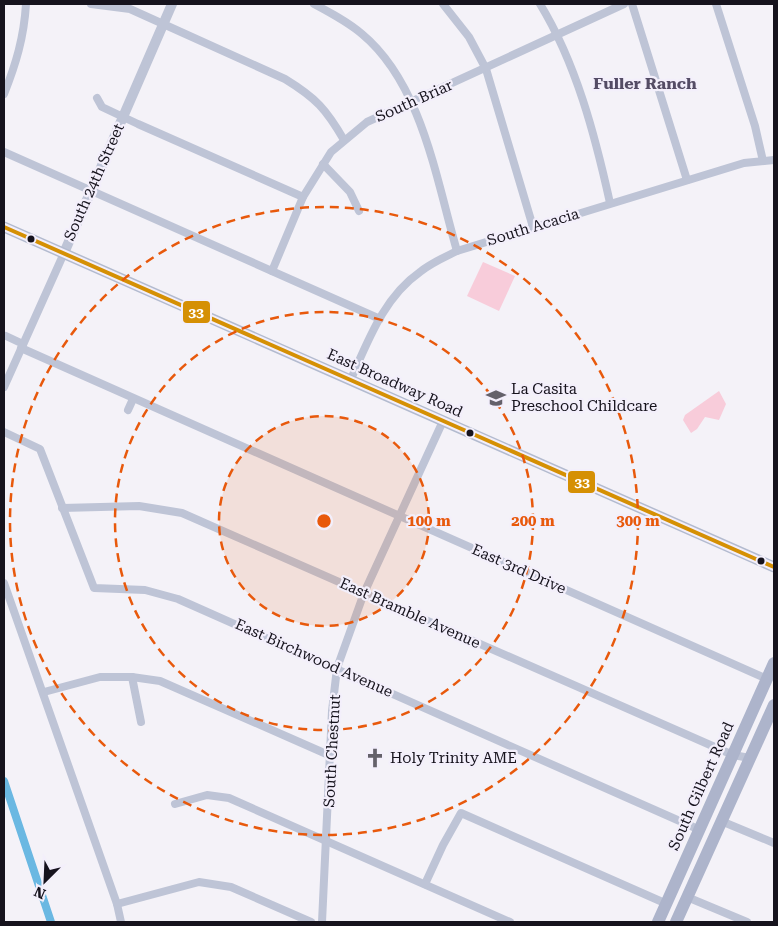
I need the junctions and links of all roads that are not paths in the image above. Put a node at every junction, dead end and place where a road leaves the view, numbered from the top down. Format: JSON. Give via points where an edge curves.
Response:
{"nodes":[{"id":1,"x":26,"y":4,"type":"edge"},
{"id":2,"x":91,"y":4,"type":"edge"},
{"id":3,"x":172,"y":4,"type":"edge"},
{"id":4,"x":314,"y":4,"type":"edge"},
{"id":5,"x":442,"y":4,"type":"edge"},
{"id":6,"x":540,"y":4,"type":"edge"},
{"id":7,"x":624,"y":4,"type":"edge"},
{"id":8,"x":632,"y":4,"type":"edge"},
{"id":9,"x":716,"y":4,"type":"edge"},
{"id":10,"x":163,"y":22,"type":"junction"},
{"id":11,"x":558,"y":33,"type":"junction"},
{"id":12,"x":486,"y":69,"type":"junction"},
{"id":13,"x":4,"y":94,"type":"edge"},
{"id":14,"x":98,"y":98,"type":"dead end"},
{"id":15,"x":413,"y":102,"type":"junction"},
{"id":16,"x":123,"y":117,"type":"junction"},
{"id":17,"x":344,"y":140,"type":"junction"},
{"id":18,"x":4,"y":152,"type":"edge"},
{"id":19,"x":774,"y":160,"type":"edge"},
{"id":20,"x":762,"y":161,"type":"junction"},
{"id":21,"x":324,"y":164,"type":"junction"},
{"id":22,"x":687,"y":180,"type":"junction"},
{"id":23,"x":90,"y":191,"type":"junction"},
{"id":24,"x":303,"y":197,"type":"junction"},
{"id":25,"x":610,"y":203,"type":"junction"},
{"id":26,"x":359,"y":211,"type":"dead end"},
{"id":27,"x":4,"y":227,"type":"edge"},
{"id":28,"x":533,"y":227,"type":"junction"},
{"id":29,"x":457,"y":251,"type":"junction"},
{"id":30,"x":64,"y":252,"type":"junction"},
{"id":31,"x":272,"y":271,"type":"junction"},
{"id":32,"x":380,"y":318,"type":"junction"},
{"id":33,"x":6,"y":336,"type":"dead end"},
{"id":34,"x":22,"y":346,"type":"junction"},
{"id":35,"x":351,"y":379,"type":"junction"},
{"id":36,"x":4,"y":387,"type":"edge"},
{"id":37,"x":133,"y":399,"type":"junction"},
{"id":38,"x":128,"y":410,"type":"dead end"},
{"id":39,"x":443,"y":421,"type":"junction"},
{"id":40,"x":4,"y":432,"type":"edge"},
{"id":41,"x":62,"y":508,"type":"junction"},
{"id":42,"x":399,"y":516,"type":"junction"},
{"id":43,"x":774,"y":566,"type":"edge"},
{"id":44,"x":4,"y":583,"type":"edge"},
{"id":45,"x":364,"y":593,"type":"junction"},
{"id":46,"x":774,"y":663,"type":"edge"},
{"id":47,"x":337,"y":668,"type":"junction"},
{"id":48,"x":132,"y":677,"type":"junction"},
{"id":49,"x":767,"y":679,"type":"junction"},
{"id":50,"x":44,"y":692,"type":"junction"},
{"id":51,"x":774,"y":705,"type":"edge"},
{"id":52,"x":141,"y":722,"type":"dead end"},
{"id":53,"x":733,"y":755,"type":"junction"},
{"id":54,"x":331,"y":756,"type":"junction"},
{"id":55,"x":750,"y":758,"type":"junction"},
{"id":56,"x":175,"y":804,"type":"dead end"},
{"id":57,"x":722,"y":821,"type":"junction"},
{"id":58,"x":700,"y":830,"type":"junction"},
{"id":59,"x":327,"y":841,"type":"junction"},
{"id":60,"x":774,"y":843,"type":"edge"},
{"id":61,"x":425,"y":884,"type":"junction"},
{"id":62,"x":688,"y":897,"type":"junction"},
{"id":63,"x":116,"y":904,"type":"junction"},
{"id":64,"x":667,"y":904,"type":"junction"},
{"id":65,"x":120,"y":922,"type":"edge"},
{"id":66,"x":311,"y":922,"type":"edge"},
{"id":67,"x":322,"y":922,"type":"edge"},
{"id":68,"x":510,"y":922,"type":"edge"},
{"id":69,"x":658,"y":922,"type":"edge"},
{"id":70,"x":676,"y":922,"type":"edge"},
{"id":71,"x":747,"y":922,"type":"edge"}],
"edges":[{"from":1,"to":13,"type":"street","via":[[20,51]]},
{"from":2,"to":10,"type":"street","via":[[130,9]]},
{"from":3,"to":10,"type":"street","name":"South 24th Street"},
{"from":4,"to":15,"type":"street","via":[[363,34],[398,73]]},
{"from":5,"to":12,"type":"street","via":[[469,37]]},
{"from":6,"to":11,"type":"street"},
{"from":7,"to":11,"type":"street","name":"South Briar"},
{"from":8,"to":22,"type":"street"},
{"from":9,"to":20,"type":"street","via":[[752,117]]},
{"from":10,"to":16,"type":"street","name":"South 24th Street"},
{"from":10,"to":17,"type":"street","via":[[286,79],[308,93],[327,112]]},
{"from":11,"to":12,"type":"street","name":"South Briar"},
{"from":11,"to":25,"type":"street","via":[[577,84]]},
{"from":12,"to":15,"type":"street","name":"South Briar"},
{"from":12,"to":28,"type":"street"},
{"from":14,"to":16,"type":"street","via":[[102,107]]},
{"from":15,"to":17,"type":"street","name":"South Briar","via":[[367,122]]},
{"from":15,"to":29,"type":"street"},
{"from":16,"to":23,"type":"street","name":"South 24th Street"},
{"from":16,"to":24,"type":"street"},
{"from":17,"to":21,"type":"street","name":"South Briar"},
{"from":18,"to":23,"type":"street"},
{"from":19,"to":20,"type":"street","name":"South Acacia"},
{"from":20,"to":22,"type":"street","name":"South Acacia"},
{"from":21,"to":24,"type":"street","name":"South Briar"},
{"from":21,"to":26,"type":"street","via":[[350,192]]},
{"from":22,"to":25,"type":"street","name":"South Acacia"},
{"from":23,"to":30,"type":"street","name":"South 24th Street"},
{"from":23,"to":31,"type":"street"},
{"from":24,"to":31,"type":"street","name":"South Briar"},
{"from":25,"to":28,"type":"street","name":"South Acacia"},
{"from":27,"to":30,"type":"main road","name":"East Broadway Road"},
{"from":28,"to":29,"type":"street","name":"South Acacia"},
{"from":29,"to":32,"type":"street","name":"South Acacia","via":[[413,277]]},
{"from":30,"to":34,"type":"street","name":"South 24th Street"},
{"from":30,"to":35,"type":"main road","name":"East Broadway Road"},
{"from":31,"to":32,"type":"street"},
{"from":32,"to":35,"type":"street","name":"South Acacia"},
{"from":33,"to":34,"type":"street","name":"East 3rd Drive"},
{"from":34,"to":36,"type":"street","name":"South 24th Street"},
{"from":34,"to":37,"type":"street","name":"East 3rd Drive"},
{"from":35,"to":39,"type":"main road","name":"East Broadway Road"},
{"from":37,"to":38,"type":"street"},
{"from":37,"to":42,"type":"street","name":"East 3rd Drive"},
{"from":39,"to":42,"type":"street","name":"South Chestnut"},
{"from":39,"to":43,"type":"main road","name":"East Broadway Road"},
{"from":40,"to":41,"type":"street","name":"East Birchwood Avenue","via":[[40,449]]},
{"from":41,"to":45,"type":"street","name":"East Bramble Avenue","via":[[139,506],[182,513]]},
{"from":41,"to":47,"type":"street","name":"East Birchwood Avenue","via":[[94,588],[145,590],[178,599]]},
{"from":42,"to":45,"type":"street","name":"South Chestnut"},
{"from":42,"to":49,"type":"street","name":"East 3rd Drive"},
{"from":44,"to":50,"type":"street"},
{"from":45,"to":47,"type":"street","name":"South Chestnut"},
{"from":45,"to":53,"type":"street","name":"East Bramble Avenue"},
{"from":46,"to":49,"type":"main road","name":"South Gilbert Road"},
{"from":47,"to":54,"type":"street","name":"South Chestnut"},
{"from":47,"to":58,"type":"street","name":"East Birchwood Avenue"},
{"from":48,"to":50,"type":"street","via":[[100,678]]},
{"from":48,"to":52,"type":"street"},
{"from":48,"to":54,"type":"street","via":[[160,681]]},
{"from":49,"to":53,"type":"main road","name":"South Gilbert Road"},
{"from":50,"to":63,"type":"street"},
{"from":51,"to":55,"type":"main road"},
{"from":53,"to":55,"type":"street","name":"East Bramble Avenue"},
{"from":53,"to":58,"type":"main road","name":"South Gilbert Road"},
{"from":54,"to":59,"type":"street","name":"South Chestnut"},
{"from":55,"to":57,"type":"main road"},
{"from":56,"to":59,"type":"street","via":[[207,796],[229,798]]},
{"from":57,"to":60,"type":"street"},
{"from":57,"to":62,"type":"main road"},
{"from":58,"to":64,"type":"main road","name":"South Gilbert Road"},
{"from":59,"to":61,"type":"street"},
{"from":59,"to":67,"type":"street","name":"South Chestnut"},
{"from":61,"to":64,"type":"street","via":[[461,813]]},
{"from":61,"to":68,"type":"street"},
{"from":62,"to":70,"type":"main road"},
{"from":62,"to":71,"type":"street"},
{"from":63,"to":65,"type":"street"},
{"from":63,"to":66,"type":"street","via":[[199,882],[231,887]]},
{"from":64,"to":69,"type":"main road","name":"South Gilbert Road"}]}
